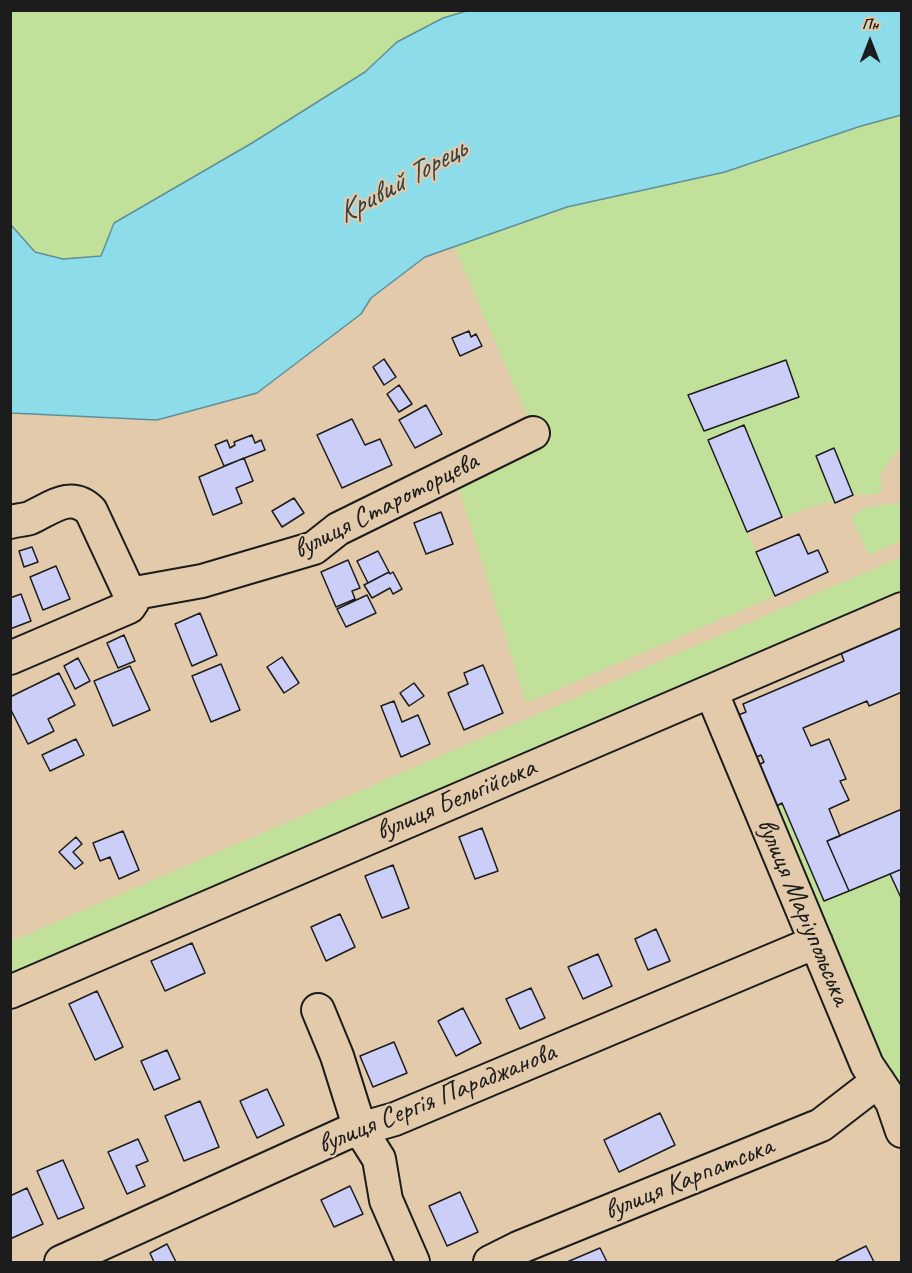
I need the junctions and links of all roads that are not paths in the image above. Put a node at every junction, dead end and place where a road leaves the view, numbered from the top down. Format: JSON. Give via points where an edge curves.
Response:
{"nodes":[{"id":1,"x":533,"y":433,"type":"dead end"},
{"id":2,"x":10,"y":522,"type":"edge"},
{"id":3,"x":131,"y":599,"type":"junction"},
{"id":4,"x":902,"y":609,"type":"edge"},
{"id":5,"x":10,"y":658,"type":"edge"},
{"id":6,"x":711,"y":691,"type":"junction"},
{"id":7,"x":816,"y":942,"type":"junction"},
{"id":8,"x":10,"y":992,"type":"edge"},
{"id":9,"x":318,"y":1010,"type":"dead end"},
{"id":10,"x":878,"y":1081,"type":"junction"},
{"id":11,"x":360,"y":1129,"type":"junction"},
{"id":12,"x":902,"y":1131,"type":"edge"},
{"id":13,"x":61,"y":1263,"type":"edge"},
{"id":14,"x":413,"y":1263,"type":"edge"},
{"id":15,"x":490,"y":1263,"type":"edge"}],
"edges":[{"from":1,"to":3,"type":"street","name":"вулиця Староторцева","via":[[338,529],[314,548]]},
{"from":2,"to":3,"type":"street","via":[[29,518],[51,505],[71,501],[85,504]]},
{"from":3,"to":5,"type":"street","name":"вулиця Староторцева"},
{"from":4,"to":6,"type":"street","name":"вулиця Бельгійська"},
{"from":6,"to":7,"type":"street","name":"вулиця Маріупольська"},
{"from":6,"to":8,"type":"street","name":"вулиця Бельгійська"},
{"from":7,"to":10,"type":"street","name":"вулиця Маріупольська","via":[[867,1065]]},
{"from":7,"to":11,"type":"street","name":"вулиця Сергія Параджанова","via":[[395,1119]]},
{"from":9,"to":11,"type":"street"},
{"from":10,"to":12,"type":"street","name":"вулиця Маріупольська","via":[[892,1102]]},
{"from":10,"to":15,"type":"street","name":"вулиця Карпатська","via":[[821,1125],[518,1248]]},
{"from":11,"to":13,"type":"street","name":"вулиця Сергія Параджанова"},
{"from":11,"to":14,"type":"street","via":[[379,1159],[386,1200]]}]}
